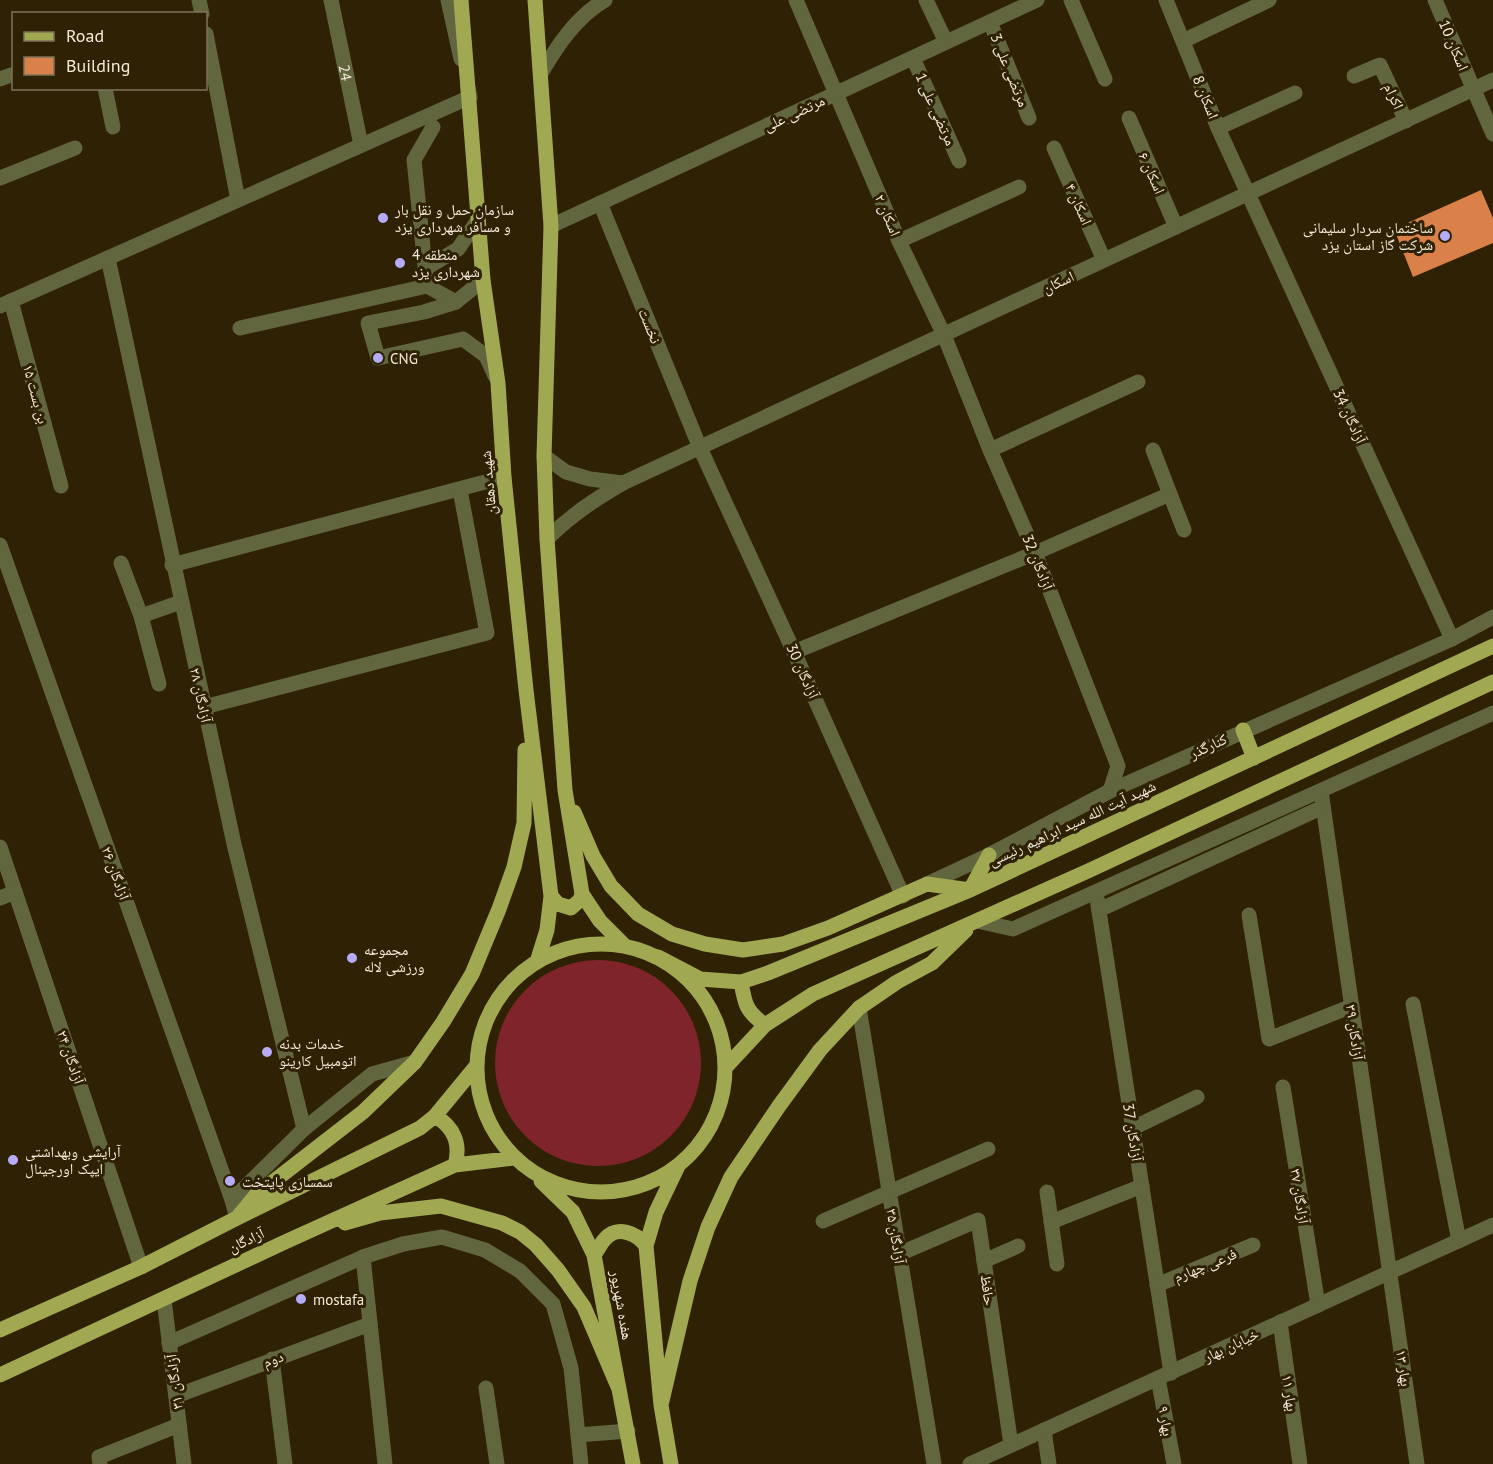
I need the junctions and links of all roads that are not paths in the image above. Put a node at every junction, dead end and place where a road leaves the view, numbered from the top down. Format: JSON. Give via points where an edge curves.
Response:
{"nodes":[{"id":1,"x":331,"y":0,"type":"edge"},
{"id":2,"x":448,"y":0,"type":"edge"},
{"id":3,"x":461,"y":0,"type":"edge"},
{"id":4,"x":535,"y":0,"type":"edge"},
{"id":5,"x":795,"y":0,"type":"edge"},
{"id":6,"x":926,"y":0,"type":"edge"},
{"id":7,"x":1037,"y":0,"type":"edge"},
{"id":8,"x":1071,"y":0,"type":"edge"},
{"id":9,"x":1166,"y":0,"type":"edge"},
{"id":10,"x":1269,"y":0,"type":"edge"},
{"id":11,"x":1435,"y":0,"type":"edge"},
{"id":12,"x":601,"y":1,"type":"edge"},
{"id":13,"x":990,"y":22,"type":"junction"},
{"id":14,"x":207,"y":39,"type":"edge"},
{"id":15,"x":1183,"y":41,"type":"junction"},
{"id":16,"x":946,"y":42,"type":"junction"},
{"id":17,"x":913,"y":58,"type":"junction"},
{"id":18,"x":541,"y":73,"type":"junction"},
{"id":19,"x":1354,"y":76,"type":"dead end"},
{"id":20,"x":1105,"y":79,"type":"dead end"},
{"id":21,"x":1493,"y":80,"type":"edge"},
{"id":22,"x":1473,"y":89,"type":"junction"},
{"id":23,"x":105,"y":90,"type":"edge"},
{"id":24,"x":1295,"y":93,"type":"dead end"},
{"id":25,"x":836,"y":94,"type":"junction"},
{"id":26,"x":470,"y":97,"type":"junction"},
{"id":27,"x":1029,"y":118,"type":"dead end"},
{"id":28,"x":1129,"y":118,"type":"dead end"},
{"id":29,"x":1406,"y":120,"type":"junction"},
{"id":30,"x":113,"y":127,"type":"dead end"},
{"id":31,"x":433,"y":127,"type":"dead end"},
{"id":32,"x":1218,"y":128,"type":"junction"},
{"id":33,"x":1493,"y":134,"type":"edge"},
{"id":34,"x":361,"y":145,"type":"junction"},
{"id":35,"x":75,"y":148,"type":"dead end"},
{"id":36,"x":1054,"y":148,"type":"dead end"},
{"id":37,"x":959,"y":161,"type":"dead end"},
{"id":38,"x":0,"y":178,"type":"edge"},
{"id":39,"x":1019,"y":187,"type":"dead end"},
{"id":40,"x":1248,"y":193,"type":"junction"},
{"id":41,"x":238,"y":200,"type":"junction"},
{"id":42,"x":600,"y":204,"type":"junction"},
{"id":43,"x":478,"y":220,"type":"junction"},
{"id":44,"x":551,"y":226,"type":"junction"},
{"id":45,"x":1176,"y":227,"type":"junction"},
{"id":46,"x":899,"y":241,"type":"junction"},
{"id":47,"x":108,"y":258,"type":"junction"},
{"id":48,"x":1104,"y":260,"type":"junction"},
{"id":49,"x":426,"y":268,"type":"junction"},
{"id":50,"x":483,"y":280,"type":"junction"},
{"id":51,"x":427,"y":286,"type":"junction"},
{"id":52,"x":456,"y":302,"type":"junction"},
{"id":53,"x":5,"y":304,"type":"edge"},
{"id":54,"x":240,"y":328,"type":"dead end"},
{"id":55,"x":944,"y":335,"type":"junction"},
{"id":56,"x":1138,"y":382,"type":"dead end"},
{"id":57,"x":498,"y":383,"type":"junction"},
{"id":58,"x":700,"y":448,"type":"junction"},
{"id":59,"x":990,"y":450,"type":"junction"},
{"id":60,"x":1153,"y":450,"type":"dead end"},
{"id":61,"x":544,"y":456,"type":"junction"},
{"id":62,"x":504,"y":477,"type":"junction"},
{"id":63,"x":623,"y":483,"type":"junction"},
{"id":64,"x":61,"y":486,"type":"dead end"},
{"id":65,"x":460,"y":490,"type":"junction"},
{"id":66,"x":1170,"y":494,"type":"junction"},
{"id":67,"x":1184,"y":530,"type":"dead end"},
{"id":68,"x":547,"y":538,"type":"junction"},
{"id":69,"x":0,"y":545,"type":"edge"},
{"id":70,"x":1035,"y":553,"type":"junction"},
{"id":71,"x":121,"y":563,"type":"dead end"},
{"id":72,"x":172,"y":565,"type":"junction"},
{"id":73,"x":181,"y":602,"type":"junction"},
{"id":74,"x":141,"y":616,"type":"junction"},
{"id":75,"x":1493,"y":617,"type":"edge"},
{"id":76,"x":1452,"y":639,"type":"junction"},
{"id":77,"x":1493,"y":646,"type":"edge"},
{"id":78,"x":794,"y":652,"type":"junction"},
{"id":79,"x":1493,"y":682,"type":"edge"},
{"id":80,"x":159,"y":684,"type":"dead end"},
{"id":81,"x":526,"y":690,"type":"junction"},
{"id":82,"x":204,"y":707,"type":"junction"},
{"id":83,"x":1493,"y":713,"type":"edge"},
{"id":84,"x":1243,"y":730,"type":"junction"},
{"id":85,"x":1254,"y":758,"type":"junction"},
{"id":86,"x":565,"y":790,"type":"junction"},
{"id":87,"x":1110,"y":791,"type":"junction"},
{"id":88,"x":1322,"y":799,"type":"junction"},
{"id":89,"x":0,"y":847,"type":"edge"},
{"id":90,"x":989,"y":855,"type":"junction"},
{"id":91,"x":927,"y":884,"type":"junction"},
{"id":92,"x":970,"y":890,"type":"junction"},
{"id":93,"x":1096,"y":891,"type":"junction"},
{"id":94,"x":15,"y":892,"type":"junction"},
{"id":95,"x":582,"y":894,"type":"junction"},
{"id":96,"x":551,"y":896,"type":"junction"},
{"id":97,"x":903,"y":896,"type":"junction"},
{"id":98,"x":0,"y":898,"type":"edge"},
{"id":99,"x":1099,"y":910,"type":"junction"},
{"id":100,"x":1249,"y":915,"type":"dead end"},
{"id":101,"x":977,"y":921,"type":"junction"},
{"id":102,"x":624,"y":945,"type":"junction"},
{"id":103,"x":658,"y":957,"type":"junction"},
{"id":104,"x":537,"y":962,"type":"junction"},
{"id":105,"x":741,"y":982,"type":"junction"},
{"id":106,"x":1413,"y":1004,"type":"dead end"},
{"id":107,"x":1352,"y":1006,"type":"junction"},
{"id":108,"x":859,"y":1008,"type":"junction"},
{"id":109,"x":765,"y":1025,"type":"junction"},
{"id":110,"x":415,"y":1062,"type":"junction"},
{"id":111,"x":477,"y":1065,"type":"junction"},
{"id":112,"x":725,"y":1068,"type":"junction"},
{"id":113,"x":1283,"y":1087,"type":"dead end"},
{"id":114,"x":1197,"y":1097,"type":"dead end"},
{"id":115,"x":435,"y":1116,"type":"junction"},
{"id":116,"x":1132,"y":1128,"type":"junction"},
{"id":117,"x":304,"y":1129,"type":"junction"},
{"id":118,"x":988,"y":1149,"type":"dead end"},
{"id":119,"x":514,"y":1158,"type":"junction"},
{"id":120,"x":456,"y":1165,"type":"junction"},
{"id":121,"x":678,"y":1166,"type":"junction"},
{"id":122,"x":532,"y":1172,"type":"junction"},
{"id":123,"x":1142,"y":1186,"type":"junction"},
{"id":124,"x":889,"y":1191,"type":"junction"},
{"id":125,"x":1047,"y":1192,"type":"dead end"},
{"id":126,"x":232,"y":1200,"type":"junction"},
{"id":127,"x":237,"y":1218,"type":"junction"},
{"id":128,"x":823,"y":1221,"type":"dead end"},
{"id":129,"x":1051,"y":1222,"type":"junction"},
{"id":130,"x":1493,"y":1226,"type":"edge"},
{"id":131,"x":1459,"y":1241,"type":"junction"},
{"id":132,"x":285,"y":1242,"type":"junction"},
{"id":133,"x":646,"y":1245,"type":"junction"},
{"id":134,"x":1253,"y":1245,"type":"dead end"},
{"id":135,"x":1018,"y":1246,"type":"dead end"},
{"id":136,"x":899,"y":1254,"type":"junction"},
{"id":137,"x":594,"y":1255,"type":"junction"},
{"id":138,"x":363,"y":1257,"type":"junction"},
{"id":139,"x":984,"y":1261,"type":"junction"},
{"id":140,"x":1057,"y":1264,"type":"dead end"},
{"id":141,"x":141,"y":1267,"type":"junction"},
{"id":142,"x":1390,"y":1272,"type":"junction"},
{"id":143,"x":1157,"y":1285,"type":"junction"},
{"id":144,"x":164,"y":1299,"type":"junction"},
{"id":145,"x":1318,"y":1305,"type":"junction"},
{"id":146,"x":1280,"y":1322,"type":"junction"},
{"id":147,"x":370,"y":1324,"type":"junction"},
{"id":148,"x":0,"y":1330,"type":"edge"},
{"id":149,"x":169,"y":1342,"type":"junction"},
{"id":150,"x":272,"y":1359,"type":"junction"},
{"id":151,"x":0,"y":1374,"type":"edge"},
{"id":152,"x":1164,"y":1376,"type":"junction"},
{"id":153,"x":486,"y":1388,"type":"dead end"},
{"id":154,"x":619,"y":1389,"type":"junction"},
{"id":155,"x":176,"y":1396,"type":"junction"},
{"id":156,"x":661,"y":1405,"type":"junction"},
{"id":157,"x":179,"y":1425,"type":"junction"},
{"id":158,"x":1044,"y":1430,"type":"junction"},
{"id":159,"x":628,"y":1431,"type":"junction"},
{"id":160,"x":578,"y":1434,"type":"junction"},
{"id":161,"x":1011,"y":1445,"type":"junction"},
{"id":162,"x":100,"y":1464,"type":"edge"},
{"id":163,"x":184,"y":1464,"type":"edge"},
{"id":164,"x":285,"y":1464,"type":"edge"},
{"id":165,"x":386,"y":1464,"type":"edge"},
{"id":166,"x":497,"y":1464,"type":"edge"},
{"id":167,"x":581,"y":1464,"type":"edge"},
{"id":168,"x":633,"y":1464,"type":"edge"},
{"id":169,"x":671,"y":1464,"type":"edge"},
{"id":170,"x":934,"y":1464,"type":"edge"},
{"id":171,"x":970,"y":1464,"type":"edge"},
{"id":172,"x":1049,"y":1464,"type":"edge"},
{"id":173,"x":1174,"y":1464,"type":"edge"},
{"id":174,"x":1300,"y":1464,"type":"edge"},
{"id":175,"x":1417,"y":1464,"type":"edge"}],
"edges":[{"from":1,"to":34,"type":"street","name":"24"},
{"from":2,"to":26,"type":"street"},
{"from":3,"to":26,"type":"main road","name":"شهید دهقان"},
{"from":4,"to":18,"type":"main road"},
{"from":5,"to":25,"type":"street","name":"اسکان ۲"},
{"from":6,"to":16,"type":"street"},
{"from":7,"to":13,"type":"street","name":"مرتضی علی"},
{"from":8,"to":20,"type":"street"},
{"from":9,"to":15,"type":"street","name":"اسکان 8"},
{"from":10,"to":15,"type":"street"},
{"from":11,"to":22,"type":"street","name":"اسکان 10"},
{"from":12,"to":18,"type":"street","via":[[560,41]]},
{"from":13,"to":16,"type":"street","name":"مرتضی علی"},
{"from":13,"to":27,"type":"street","name":"مرتضی علی 3"},
{"from":14,"to":41,"type":"street"},
{"from":15,"to":32,"type":"street","name":"اسکان 8"},
{"from":16,"to":17,"type":"street","name":"مرتضی علی"},
{"from":17,"to":25,"type":"street","name":"مرتضی علی"},
{"from":17,"to":37,"type":"street","name":"مرتضی علی 1"},
{"from":18,"to":44,"type":"main road"},
{"from":19,"to":29,"type":"street","name":"اکرام","via":[[1380,65]]},
{"from":21,"to":22,"type":"street","name":"اسکان"},
{"from":22,"to":29,"type":"street","name":"اسکان"},
{"from":22,"to":33,"type":"street","name":"اسکان 10"},
{"from":23,"to":30,"type":"street"},
{"from":24,"to":32,"type":"street"},
{"from":25,"to":42,"type":"street","name":"مرتضی علی"},
{"from":25,"to":46,"type":"street","name":"اسکان ۲"},
{"from":26,"to":34,"type":"street"},
{"from":26,"to":43,"type":"main road","name":"شهید دهقان"},
{"from":28,"to":45,"type":"street","name":"اسکان ۶"},
{"from":29,"to":40,"type":"street","name":"اسکان"},
{"from":31,"to":49,"type":"street","via":[[414,160]]},
{"from":32,"to":40,"type":"street","name":"اسکان 8"},
{"from":34,"to":41,"type":"street"},
{"from":35,"to":38,"type":"street"},
{"from":36,"to":48,"type":"street","name":"اسکان ۴"},
{"from":39,"to":46,"type":"street"},
{"from":40,"to":45,"type":"street","name":"اسکان"},
{"from":40,"to":76,"type":"street","name":"آزادگان 34"},
{"from":41,"to":47,"type":"street"},
{"from":42,"to":44,"type":"street","name":"مرتضی علی"},
{"from":42,"to":58,"type":"street","name":"نخست"},
{"from":43,"to":49,"type":"street","via":[[459,249]]},
{"from":43,"to":50,"type":"main road","name":"شهید دهقان"},
{"from":44,"to":61,"type":"main road"},
{"from":45,"to":48,"type":"street","name":"اسکان"},
{"from":46,"to":55,"type":"street","name":"اسکان ۲"},
{"from":47,"to":53,"type":"street"},
{"from":47,"to":72,"type":"street","name":"۲۸ آزادگان"},
{"from":48,"to":55,"type":"street","name":"اسکان"},
{"from":49,"to":51,"type":"street"},
{"from":50,"to":52,"type":"street"},
{"from":50,"to":57,"type":"main road","name":"شهید دهقان"},
{"from":51,"to":52,"type":"street"},
{"from":51,"to":54,"type":"street"},
{"from":52,"to":57,"type":"street","via":[[368,323],[378,358],[463,339],[486,356]]},
{"from":53,"to":64,"type":"street","name":"بن بست ۱۵"},
{"from":55,"to":58,"type":"street","name":"اسکان"},
{"from":55,"to":59,"type":"street","name":"آزادگان 32"},
{"from":56,"to":59,"type":"street"},
{"from":57,"to":62,"type":"main road","name":"شهید دهقان"},
{"from":58,"to":63,"type":"street","name":"اسکان"},
{"from":58,"to":78,"type":"street","name":"آزادگان 30"},
{"from":59,"to":70,"type":"street","name":"آزادگان 32"},
{"from":60,"to":66,"type":"street"},
{"from":61,"to":63,"type":"street","via":[[566,471]]},
{"from":61,"to":68,"type":"main road"},
{"from":62,"to":65,"type":"street"},
{"from":62,"to":81,"type":"main road","name":"شهید دهقان"},
{"from":63,"to":68,"type":"street","name":"اسکان","via":[[589,503]]},
{"from":65,"to":72,"type":"street"},
{"from":65,"to":82,"type":"street","via":[[487,633]]},
{"from":66,"to":67,"type":"street"},
{"from":66,"to":70,"type":"street"},
{"from":68,"to":86,"type":"main road"},
{"from":69,"to":126,"type":"street","name":"۲۶ آزادگان"},
{"from":70,"to":78,"type":"street"},
{"from":70,"to":87,"type":"street","name":"آزادگان 32","via":[[1118,766]]},
{"from":71,"to":74,"type":"street"},
{"from":72,"to":73,"type":"street","name":"۲۸ آزادگان"},
{"from":73,"to":74,"type":"street"},
{"from":73,"to":82,"type":"street","name":"۲۸ آزادگان"},
{"from":74,"to":80,"type":"street"},
{"from":75,"to":76,"type":"street","name":"کنارگذر"},
{"from":76,"to":84,"type":"street","name":"کنارگذر"},
{"from":77,"to":85,"type":"main road","name":"شهید آیت الله سید ابراهیم رئیسی"},
{"from":78,"to":97,"type":"street","name":"آزادگان 30"},
{"from":79,"to":101,"type":"main road"},
{"from":81,"to":96,"type":"main road","name":"شهید دهقان"},
{"from":81,"to":110,"type":"main road","via":[[524,823],[514,867],[472,974]]},
{"from":82,"to":117,"type":"street","name":"۲۸ آزادگان"},
{"from":83,"to":88,"type":"street"},
{"from":84,"to":85,"type":"main road"},
{"from":84,"to":87,"type":"street","name":"کنارگذر"},
{"from":85,"to":92,"type":"main road","name":"شهید آیت الله سید ابراهیم رئیسی"},
{"from":86,"to":95,"type":"main road"},
{"from":86,"to":97,"type":"main road","via":[[593,856],[611,886],[638,914],[672,934],[743,950],[783,944]]},
{"from":87,"to":90,"type":"street","name":"کنارگذر"},
{"from":88,"to":93,"type":"street"},
{"from":88,"to":99,"type":"street"},
{"from":88,"to":107,"type":"street","name":"آزادگان ۳۹"},
{"from":89,"to":94,"type":"street","name":"۲۴ آزادگان"},
{"from":90,"to":91,"type":"street","name":"کنارگذر"},
{"from":90,"to":92,"type":"main road"},
{"from":91,"to":92,"type":"main road"},
{"from":91,"to":97,"type":"main road"},
{"from":92,"to":105,"type":"main road","name":"شهید آیت الله سید ابراهیم رئیسی"},
{"from":93,"to":99,"type":"street","name":"آزادگان 37"},
{"from":93,"to":101,"type":"street","via":[[1013,929]]},
{"from":94,"to":98,"type":"street"},
{"from":94,"to":141,"type":"street","name":"۲۴ آزادگان"},
{"from":95,"to":96,"type":"main road","via":[[571,908],[558,904]]},
{"from":95,"to":102,"type":"main road","via":[[600,921]]},
{"from":96,"to":104,"type":"main road","name":"شهید دهقان","via":[[547,930]]},
{"from":99,"to":116,"type":"street","name":"آزادگان 37"},
{"from":100,"to":107,"type":"street","via":[[1269,1039]]},
{"from":101,"to":108,"type":"main road","via":[[932,963]]},
{"from":101,"to":109,"type":"main road","via":[[813,994]]},
{"from":102,"to":103,"type":"main road"},
{"from":102,"to":104,"type":"main road","via":[[564,949]]},
{"from":103,"to":105,"type":"main road","name":"شهید آیت الله سید ابراهیم رئیسی","via":[[700,979]]},
{"from":103,"to":112,"type":"main road","via":[[686,977],[708,1003],[721,1035]]},
{"from":104,"to":111,"type":"main road","via":[[506,988],[485,1024]]},
{"from":105,"to":109,"type":"main road","via":[[744,1005]]},
{"from":106,"to":131,"type":"street"},
{"from":107,"to":142,"type":"street","name":"آزادگان ۳۹"},
{"from":108,"to":124,"type":"street","name":"آزادگان ۳۵"},
{"from":108,"to":156,"type":"main road","via":[[820,1050],[731,1177],[708,1227],[690,1281]]},
{"from":109,"to":112,"type":"main road"},
{"from":110,"to":117,"type":"street","via":[[372,1074]]},
{"from":110,"to":127,"type":"main road","via":[[363,1112],[256,1195]]},
{"from":111,"to":115,"type":"main road","name":"آزادگان"},
{"from":111,"to":119,"type":"main road","via":[[480,1099],[493,1131]]},
{"from":112,"to":121,"type":"main road","via":[[720,1105],[703,1139]]},
{"from":113,"to":145,"type":"street","name":"آزادگان ۳۷"},
{"from":114,"to":116,"type":"street"},
{"from":115,"to":120,"type":"main road","via":[[455,1135]]},
{"from":115,"to":127,"type":"main road","name":"آزادگان","via":[[420,1128]]},
{"from":116,"to":123,"type":"street","name":"آزادگان 37"},
{"from":117,"to":126,"type":"street"},
{"from":118,"to":124,"type":"street"},
{"from":119,"to":120,"type":"main road","name":"آزادگان"},
{"from":119,"to":122,"type":"main road"},
{"from":120,"to":132,"type":"main road","name":"آزادگان"},
{"from":121,"to":122,"type":"main road","via":[[646,1184],[615,1192],[584,1192]]},
{"from":121,"to":133,"type":"main road","name":"هفده شهریور","via":[[656,1212]]},
{"from":122,"to":137,"type":"main road","name":"هفده شهریور","via":[[573,1212]]},
{"from":123,"to":129,"type":"street"},
{"from":123,"to":143,"type":"street","name":"آزادگان 37"},
{"from":124,"to":128,"type":"street"},
{"from":124,"to":136,"type":"street","name":"آزادگان ۳۵"},
{"from":125,"to":129,"type":"street"},
{"from":126,"to":127,"type":"street","name":"۲۶ آزادگان"},
{"from":127,"to":141,"type":"main road","name":"آزادگان"},
{"from":129,"to":140,"type":"street"},
{"from":130,"to":131,"type":"street","name":"خیابان بهار"},
{"from":131,"to":142,"type":"street","name":"خیابان بهار"},
{"from":132,"to":144,"type":"main road","name":"آزادگان"},
{"from":132,"to":154,"type":"main road","via":[[380,1213],[414,1208],[441,1206],[502,1223],[536,1245],[584,1306]]},
{"from":133,"to":137,"type":"main road","via":[[630,1233],[615,1232],[605,1238]]},
{"from":133,"to":156,"type":"main road","name":"هفده شهریور"},
{"from":134,"to":143,"type":"street","name":"فرعی چهارم"},
{"from":135,"to":139,"type":"street"},
{"from":136,"to":139,"type":"street","name":"حافظ","via":[[978,1220]]},
{"from":136,"to":170,"type":"street","name":"آزادگان ۳۵"},
{"from":137,"to":154,"type":"main road","name":"هفده شهریور"},
{"from":138,"to":147,"type":"street"},
{"from":138,"to":149,"type":"street"},
{"from":138,"to":160,"type":"street","via":[[441,1237],[485,1250],[520,1271],[553,1304],[571,1368]]},
{"from":139,"to":161,"type":"street","name":"حافظ"},
{"from":141,"to":148,"type":"main road","name":"آزادگان"},
{"from":142,"to":145,"type":"street","name":"خیابان بهار"},
{"from":142,"to":175,"type":"street","name":"بهار ۱۳"},
{"from":143,"to":152,"type":"street","name":"آزادگان 37"},
{"from":144,"to":149,"type":"street","name":"۳۱ آزادگان"},
{"from":144,"to":151,"type":"main road","name":"آزادگان"},
{"from":145,"to":146,"type":"street","name":"خیابان بهار"},
{"from":146,"to":152,"type":"street","name":"خیابان بهار"},
{"from":146,"to":174,"type":"street","name":"بهار ۱۱"},
{"from":147,"to":150,"type":"street","name":"دوم"},
{"from":147,"to":165,"type":"street"},
{"from":149,"to":155,"type":"street","name":"۳۱ آزادگان"},
{"from":150,"to":155,"type":"street","name":"دوم"},
{"from":150,"to":164,"type":"street"},
{"from":152,"to":158,"type":"street","name":"خیابان بهار"},
{"from":152,"to":173,"type":"street","name":"بهار ۹"},
{"from":153,"to":166,"type":"street"},
{"from":154,"to":159,"type":"main road","name":"هفده شهریور"},
{"from":155,"to":157,"type":"street","name":"۳۱ آزادگان"},
{"from":156,"to":169,"type":"main road","name":"هفده شهریور"},
{"from":157,"to":162,"type":"street","via":[[99,1457]]},
{"from":157,"to":163,"type":"street","name":"۳۱ آزادگان"},
{"from":158,"to":161,"type":"street","name":"خیابان بهار"},
{"from":158,"to":172,"type":"street"},
{"from":159,"to":160,"type":"street"},
{"from":159,"to":168,"type":"main road","name":"هفده شهریور"},
{"from":160,"to":167,"type":"street"},
{"from":161,"to":171,"type":"street","name":"خیابان بهار"}]}
